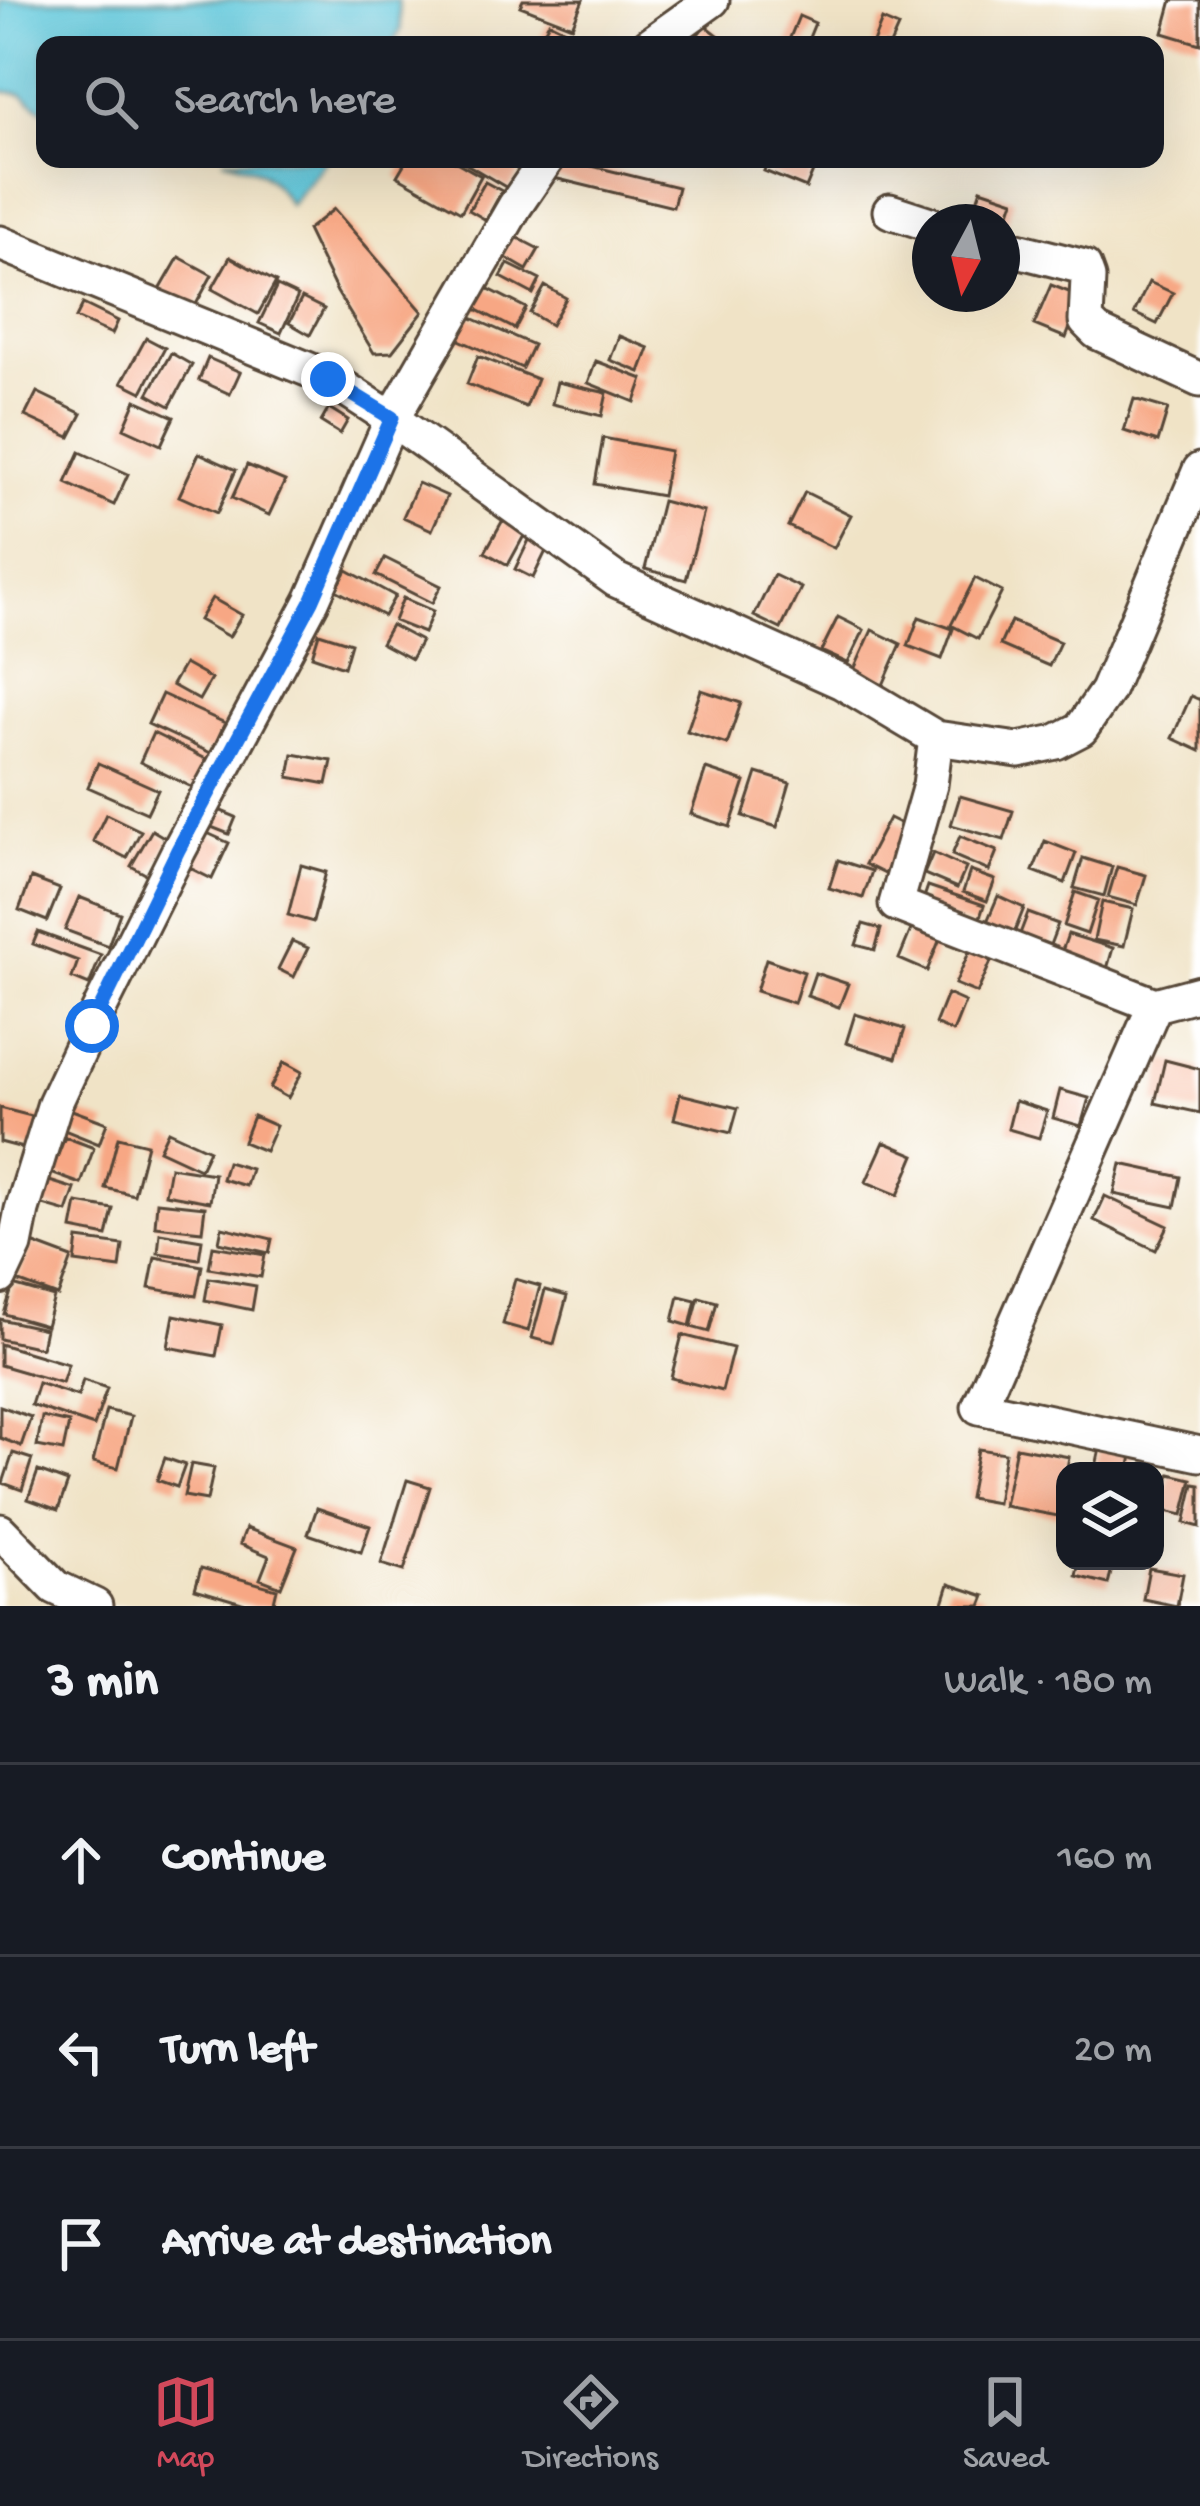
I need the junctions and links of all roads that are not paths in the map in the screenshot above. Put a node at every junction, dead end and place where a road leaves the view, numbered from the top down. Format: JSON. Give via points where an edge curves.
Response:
{"nodes":[{"id":1,"x":712,"y":0,"type":"edge"},
{"id":2,"x":662,"y":36,"type":"edge"},
{"id":3,"x":541,"y":168,"type":"edge"},
{"id":4,"x":890,"y":211,"type":"dead end"},
{"id":5,"x":912,"y":218,"type":"edge"},
{"id":6,"x":0,"y":243,"type":"edge"},
{"id":7,"x":1020,"y":250,"type":"edge"},
{"id":8,"x":1200,"y":380,"type":"edge"},
{"id":9,"x":392,"y":418,"type":"junction"},
{"id":10,"x":1200,"y":470,"type":"edge"},
{"id":11,"x":936,"y":737,"type":"junction"},
{"id":12,"x":1200,"y":993,"type":"edge"},
{"id":13,"x":1155,"y":1005,"type":"junction"},
{"id":14,"x":11,"y":1204,"type":"edge"},
{"id":15,"x":0,"y":1277,"type":"edge"},
{"id":16,"x":1200,"y":1454,"type":"edge"},
{"id":17,"x":0,"y":1531,"type":"edge"},
{"id":18,"x":95,"y":1606,"type":"edge"}],
"edges":[{"from":1,"to":2,"type":"street"},
{"from":3,"to":9,"type":"street"},
{"from":4,"to":5,"type":"street"},
{"from":6,"to":9,"type":"street","via":[[328,379]]},
{"from":7,"to":8,"type":"street","via":[[1084,267],[1086,321],[1097,332]]},
{"from":9,"to":11,"type":"street","via":[[616,580],[842,682]]},
{"from":9,"to":14,"type":"street","via":[[312,601],[178,850]]},
{"from":10,"to":11,"type":"street","via":[[1107,691],[1081,729],[1018,751]]},
{"from":11,"to":13,"type":"street","via":[[896,904]]},
{"from":12,"to":13,"type":"street"},
{"from":13,"to":16,"type":"street","via":[[979,1407]]},
{"from":14,"to":15,"type":"street","via":[[15,1245]]},
{"from":17,"to":18,"type":"street","via":[[55,1587]]}]}
